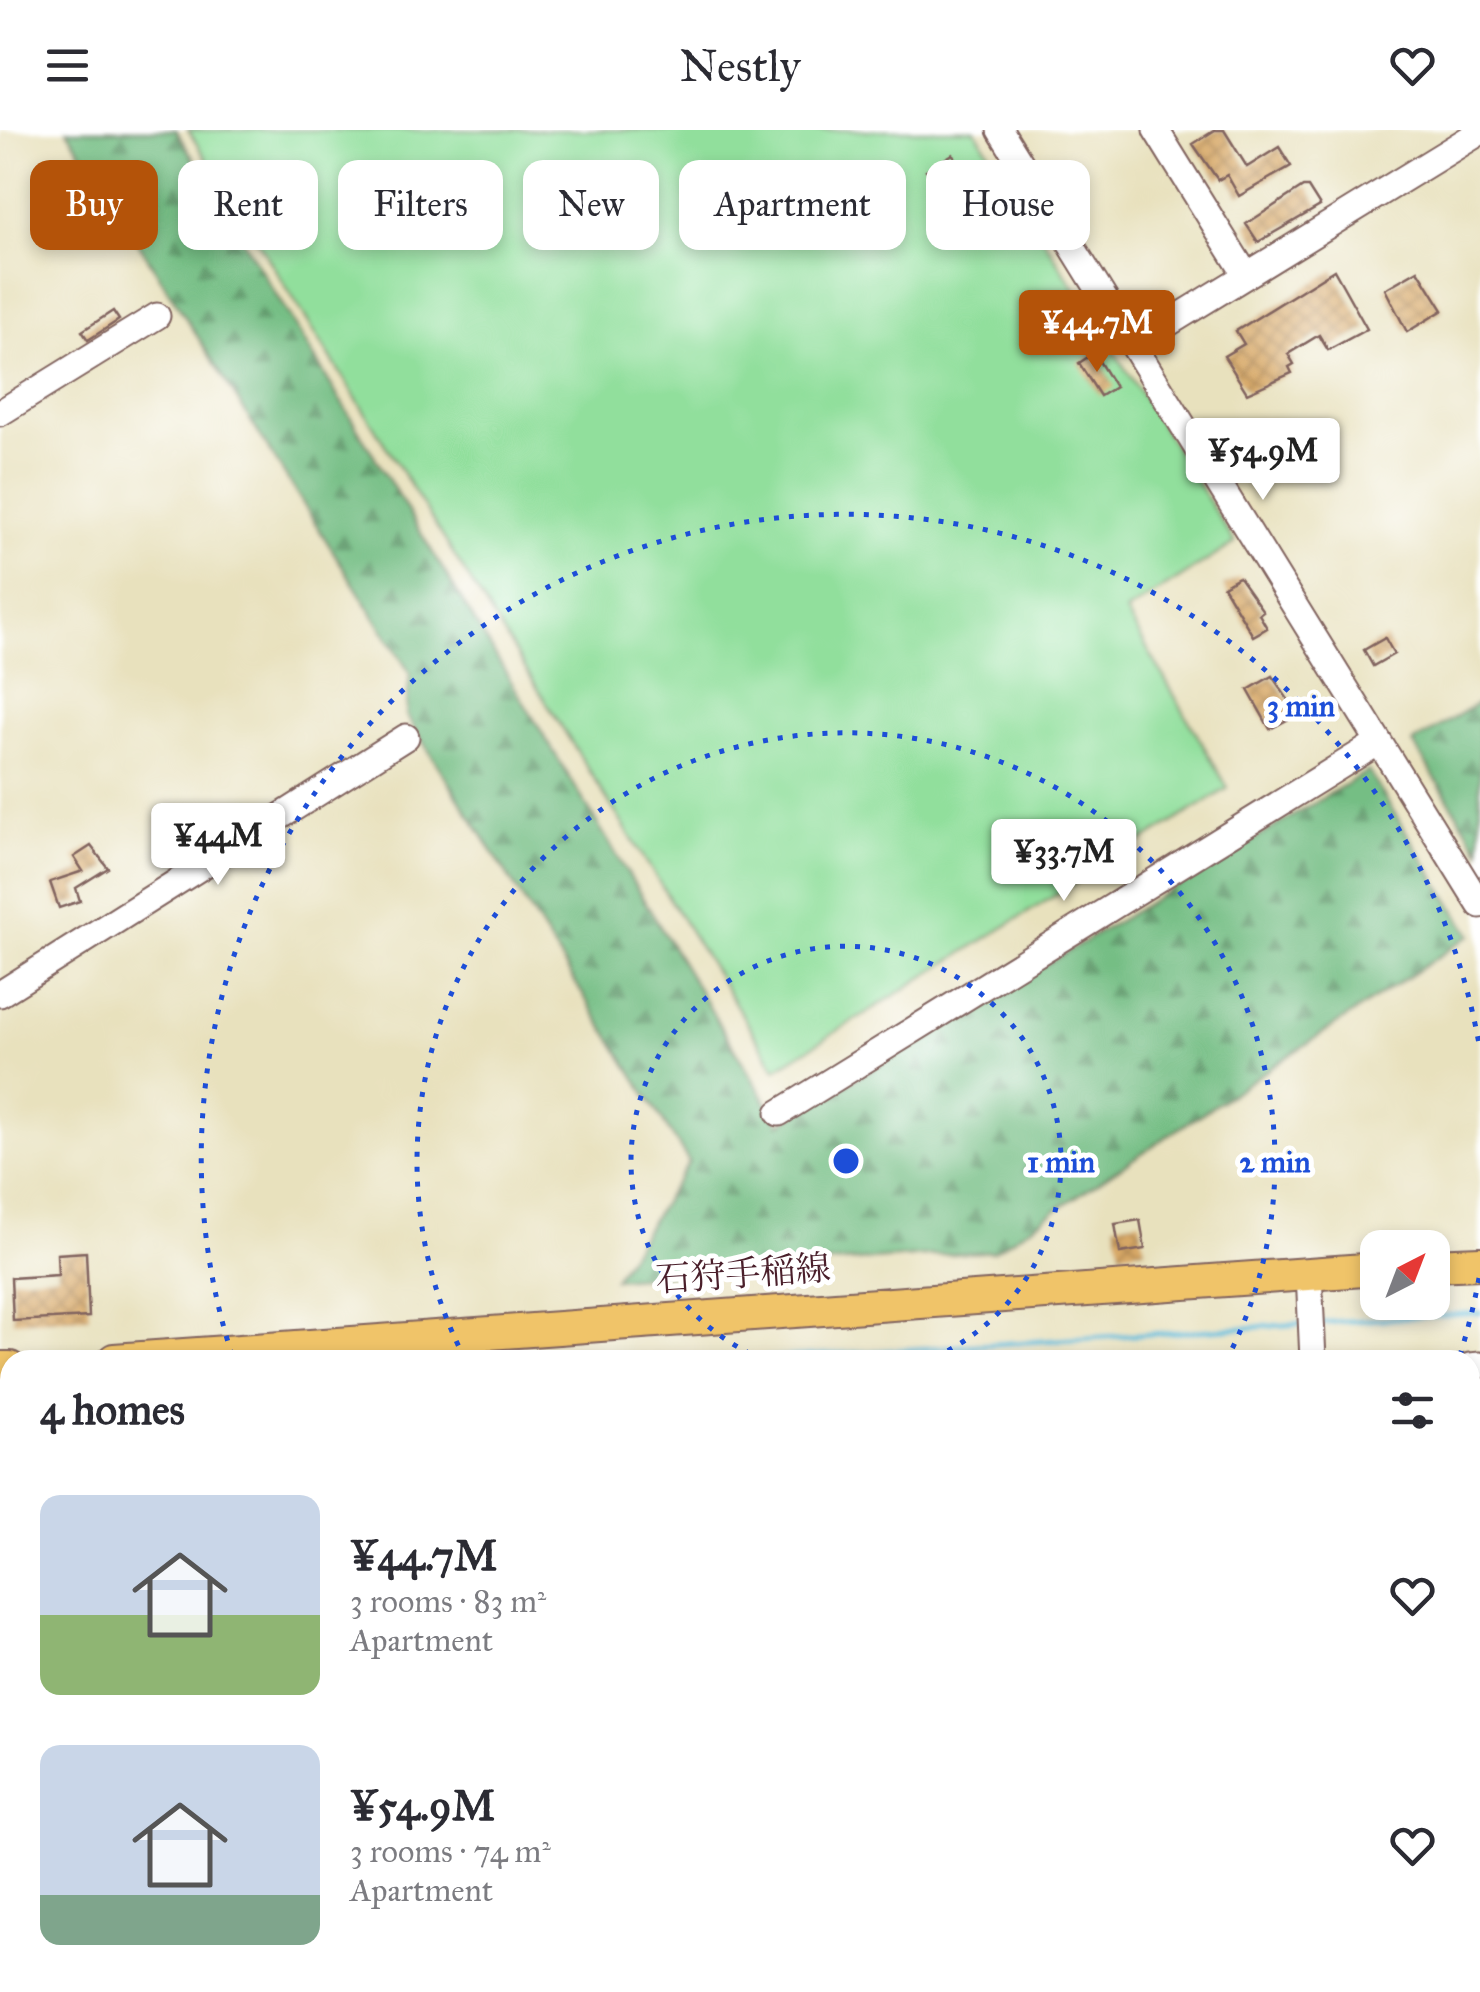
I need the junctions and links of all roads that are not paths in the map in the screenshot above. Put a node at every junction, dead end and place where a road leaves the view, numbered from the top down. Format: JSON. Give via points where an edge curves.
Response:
{"nodes":[{"id":1,"x":1000,"y":130,"type":"edge"},
{"id":2,"x":1156,"y":130,"type":"edge"},
{"id":3,"x":1480,"y":132,"type":"edge"},
{"id":4,"x":1246,"y":275,"type":"junction"},
{"id":5,"x":157,"y":316,"type":"dead end"},
{"id":6,"x":1133,"y":345,"type":"junction"},
{"id":7,"x":0,"y":413,"type":"edge"},
{"id":8,"x":406,"y":737,"type":"dead end"},
{"id":9,"x":1379,"y":742,"type":"junction"},
{"id":10,"x":1480,"y":906,"type":"edge"},
{"id":11,"x":0,"y":994,"type":"edge"},
{"id":12,"x":779,"y":1112,"type":"dead end"},
{"id":13,"x":1480,"y":1262,"type":"edge"},
{"id":14,"x":1450,"y":1264,"type":"edge"},
{"id":15,"x":1360,"y":1270,"type":"edge"},
{"id":16,"x":1309,"y":1273,"type":"junction"},
{"id":17,"x":1313,"y":1348,"type":"edge"},
{"id":18,"x":251,"y":1350,"type":"edge"}],
"edges":[{"from":1,"to":6,"type":"street"},
{"from":2,"to":4,"type":"street"},
{"from":3,"to":4,"type":"street"},
{"from":4,"to":6,"type":"street"},
{"from":5,"to":7,"type":"street"},
{"from":6,"to":9,"type":"street"},
{"from":8,"to":11,"type":"street"},
{"from":9,"to":10,"type":"street"},
{"from":9,"to":12,"type":"street"},
{"from":13,"to":14,"type":"main road"},
{"from":15,"to":16,"type":"main road","name":"石狩手稲線"},
{"from":16,"to":17,"type":"street"},
{"from":16,"to":18,"type":"main road","name":"石狩手稲線"}]}
